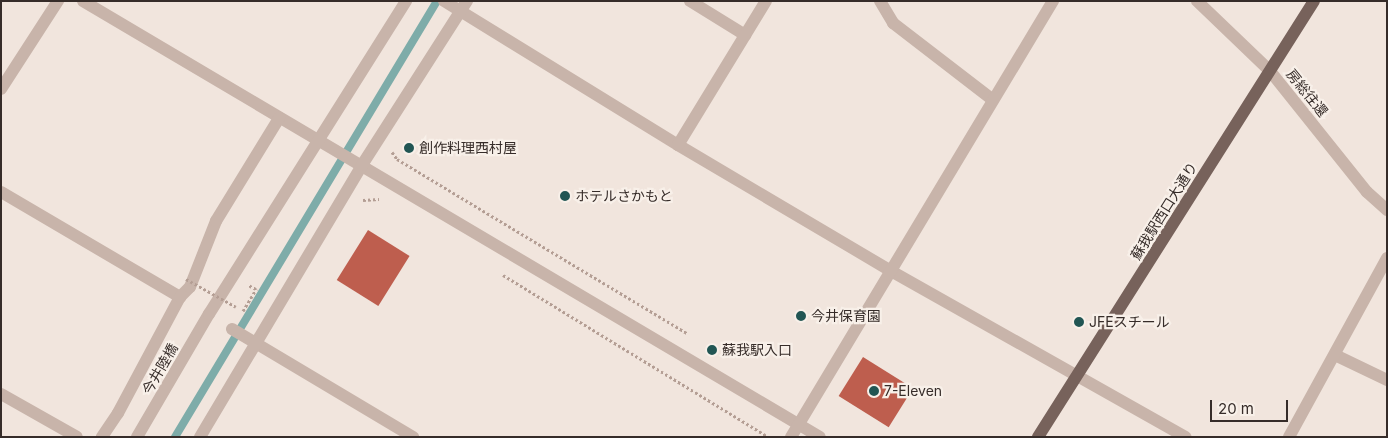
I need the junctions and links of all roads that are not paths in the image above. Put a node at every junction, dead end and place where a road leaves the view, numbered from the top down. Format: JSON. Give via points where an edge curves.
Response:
{"nodes":[{"id":1,"x":58,"y":1,"type":"edge"},
{"id":2,"x":83,"y":1,"type":"edge"},
{"id":3,"x":406,"y":1,"type":"edge"},
{"id":4,"x":444,"y":1,"type":"edge"},
{"id":5,"x":690,"y":1,"type":"edge"},
{"id":6,"x":766,"y":1,"type":"edge"},
{"id":7,"x":880,"y":1,"type":"edge"},
{"id":8,"x":1053,"y":1,"type":"edge"},
{"id":9,"x":1197,"y":1,"type":"edge"},
{"id":10,"x":1314,"y":1,"type":"edge"},
{"id":11,"x":465,"y":6,"type":"edge"},
{"id":12,"x":745,"y":35,"type":"junction"},
{"id":13,"x":1270,"y":71,"type":"junction"},
{"id":14,"x":1,"y":89,"type":"edge"},
{"id":15,"x":993,"y":100,"type":"junction"},
{"id":16,"x":279,"y":118,"type":"junction"},
{"id":17,"x":318,"y":140,"type":"junction"},
{"id":18,"x":678,"y":145,"type":"junction"},
{"id":19,"x":362,"y":166,"type":"junction"},
{"id":20,"x":1,"y":192,"type":"edge"},
{"id":21,"x":1387,"y":210,"type":"edge"},
{"id":22,"x":1387,"y":258,"type":"edge"},
{"id":23,"x":891,"y":270,"type":"junction"},
{"id":24,"x":180,"y":297,"type":"junction"},
{"id":25,"x":232,"y":329,"type":"dead end"},
{"id":26,"x":251,"y":341,"type":"junction"},
{"id":27,"x":1335,"y":355,"type":"junction"},
{"id":28,"x":1077,"y":375,"type":"junction"},
{"id":29,"x":1387,"y":380,"type":"edge"},
{"id":30,"x":1,"y":394,"type":"edge"},
{"id":31,"x":798,"y":423,"type":"junction"},
{"id":32,"x":392,"y":431,"type":"edge"},
{"id":33,"x":77,"y":437,"type":"edge"},
{"id":34,"x":102,"y":437,"type":"edge"},
{"id":35,"x":137,"y":437,"type":"edge"},
{"id":36,"x":200,"y":437,"type":"edge"},
{"id":37,"x":413,"y":437,"type":"edge"},
{"id":38,"x":791,"y":437,"type":"edge"},
{"id":39,"x":820,"y":437,"type":"edge"},
{"id":40,"x":1038,"y":437,"type":"edge"},
{"id":41,"x":1186,"y":437,"type":"edge"},
{"id":42,"x":1289,"y":437,"type":"edge"}],
"edges":[{"from":1,"to":14,"type":"street"},
{"from":2,"to":16,"type":"street"},
{"from":3,"to":17,"type":"street","name":"今井陸橋"},
{"from":4,"to":11,"type":"street"},
{"from":5,"to":12,"type":"street"},
{"from":6,"to":12,"type":"street"},
{"from":7,"to":15,"type":"street","via":[[893,23]]},
{"from":8,"to":15,"type":"street"},
{"from":9,"to":13,"type":"street","name":"房総往還"},
{"from":10,"to":13,"type":"main road","name":"蘇我駅西口大通り"},
{"from":11,"to":18,"type":"street"},
{"from":11,"to":19,"type":"street"},
{"from":12,"to":18,"type":"street"},
{"from":13,"to":21,"type":"street","name":"房総往還","via":[[1367,192]]},
{"from":13,"to":28,"type":"main road","name":"蘇我駅西口大通り"},
{"from":15,"to":23,"type":"street"},
{"from":16,"to":17,"type":"street"},
{"from":16,"to":24,"type":"street","via":[[216,221],[190,287]]},
{"from":17,"to":19,"type":"street"},
{"from":17,"to":35,"type":"street","name":"今井陸橋","via":[[209,314]]},
{"from":18,"to":23,"type":"street"},
{"from":19,"to":26,"type":"street"},
{"from":19,"to":31,"type":"street"},
{"from":20,"to":24,"type":"street"},
{"from":22,"to":27,"type":"street"},
{"from":23,"to":28,"type":"street"},
{"from":23,"to":31,"type":"street"},
{"from":24,"to":34,"type":"street"},
{"from":25,"to":26,"type":"street"},
{"from":26,"to":32,"type":"street"},
{"from":26,"to":36,"type":"street"},
{"from":27,"to":29,"type":"street"},
{"from":27,"to":42,"type":"street"},
{"from":28,"to":40,"type":"main road","name":"蘇我駅西口大通り"},
{"from":28,"to":41,"type":"street"},
{"from":30,"to":33,"type":"street"},
{"from":31,"to":38,"type":"street"},
{"from":31,"to":39,"type":"street"},
{"from":32,"to":37,"type":"street"}]}
